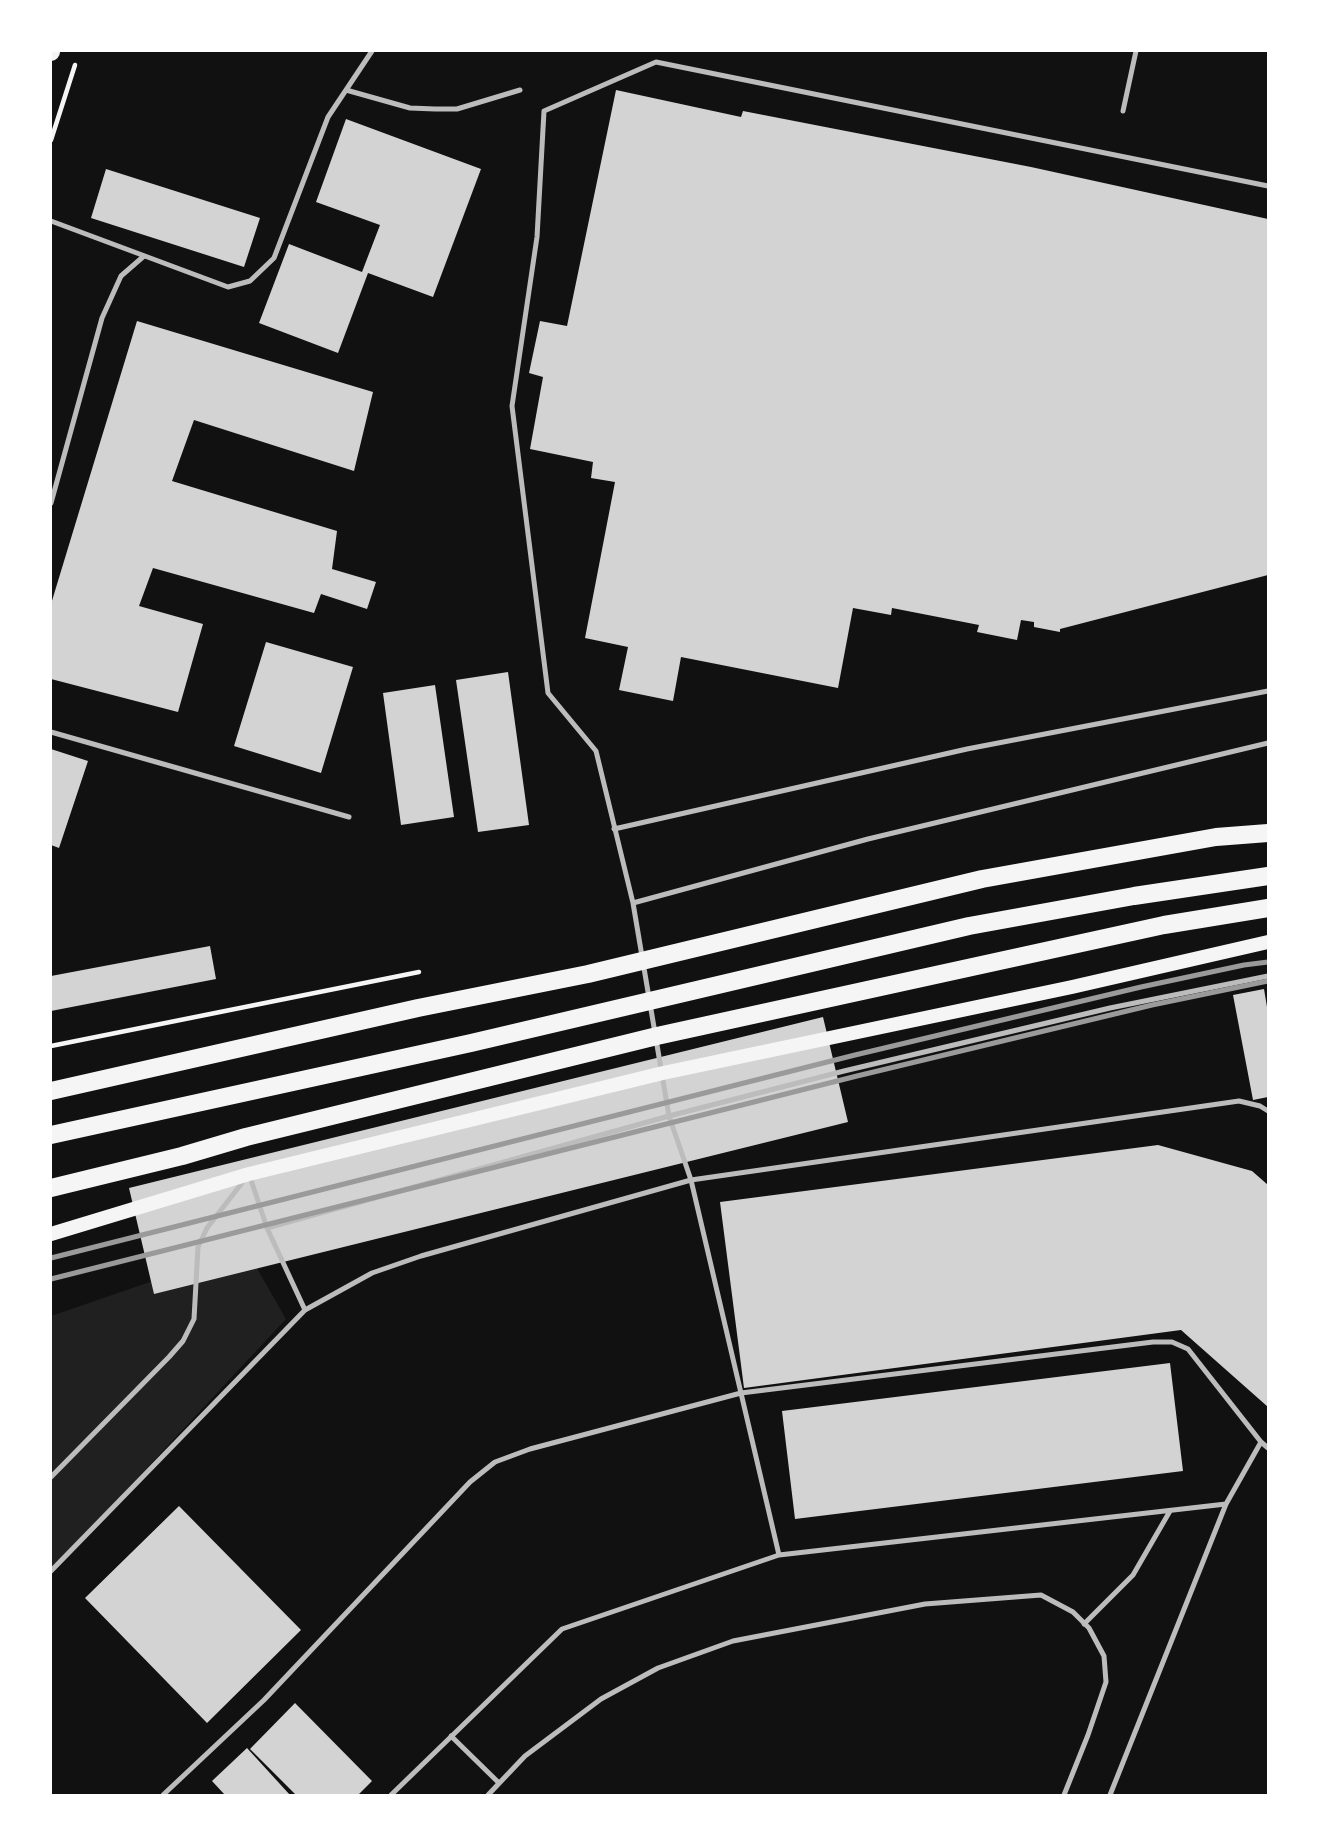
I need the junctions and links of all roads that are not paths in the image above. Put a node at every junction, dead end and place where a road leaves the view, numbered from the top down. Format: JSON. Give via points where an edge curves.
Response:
{"nodes":[{"id":1,"x":372,"y":51,"type":"edge"},
{"id":2,"x":1136,"y":51,"type":"edge"},
{"id":3,"x":346,"y":90,"type":"junction"},
{"id":4,"x":520,"y":90,"type":"dead end"},
{"id":5,"x":1122,"y":111,"type":"dead end"},
{"id":6,"x":1268,"y":186,"type":"edge"},
{"id":7,"x":51,"y":220,"type":"edge"},
{"id":8,"x":144,"y":256,"type":"junction"},
{"id":9,"x":51,"y":503,"type":"edge"},
{"id":10,"x":1268,"y":691,"type":"edge"},
{"id":11,"x":51,"y":732,"type":"edge"},
{"id":12,"x":1268,"y":743,"type":"edge"},
{"id":13,"x":349,"y":817,"type":"dead end"},
{"id":14,"x":614,"y":829,"type":"junction"},
{"id":15,"x":1268,"y":833,"type":"edge"},
{"id":16,"x":1268,"y":876,"type":"edge"},
{"id":17,"x":633,"y":903,"type":"junction"},
{"id":18,"x":1268,"y":908,"type":"edge"},
{"id":19,"x":1268,"y":942,"type":"edge"},
{"id":20,"x":1268,"y":975,"type":"edge"},
{"id":21,"x":657,"y":1036,"type":"junction"},
{"id":22,"x":663,"y":1073,"type":"junction"},
{"id":23,"x":51,"y":1090,"type":"edge"},
{"id":24,"x":1268,"y":1111,"type":"edge"},
{"id":25,"x":669,"y":1116,"type":"junction"},
{"id":26,"x":51,"y":1135,"type":"edge"},
{"id":27,"x":249,"y":1174,"type":"junction"},
{"id":28,"x":691,"y":1180,"type":"junction"},
{"id":29,"x":51,"y":1188,"type":"edge"},
{"id":30,"x":267,"y":1228,"type":"junction"},
{"id":31,"x":51,"y":1234,"type":"edge"},
{"id":32,"x":305,"y":1310,"type":"junction"},
{"id":33,"x":741,"y":1393,"type":"junction"},
{"id":34,"x":1261,"y":1442,"type":"junction"},
{"id":35,"x":1268,"y":1448,"type":"edge"},
{"id":36,"x":51,"y":1477,"type":"edge"},
{"id":37,"x":1226,"y":1504,"type":"junction"},
{"id":38,"x":1170,"y":1511,"type":"junction"},
{"id":39,"x":779,"y":1555,"type":"junction"},
{"id":40,"x":51,"y":1571,"type":"edge"},
{"id":41,"x":1084,"y":1623,"type":"junction"},
{"id":42,"x":451,"y":1736,"type":"junction"},
{"id":43,"x":499,"y":1783,"type":"junction"},
{"id":44,"x":163,"y":1795,"type":"edge"},
{"id":45,"x":391,"y":1795,"type":"edge"},
{"id":46,"x":488,"y":1795,"type":"edge"},
{"id":47,"x":1064,"y":1795,"type":"edge"},
{"id":48,"x":1110,"y":1795,"type":"edge"}],
"edges":[{"from":1,"to":3,"type":"lane"},
{"from":2,"to":5,"type":"lane"},
{"from":3,"to":4,"type":"lane","via":[[410,108],[435,110],[457,109]]},
{"from":3,"to":8,"type":"lane","via":[[328,117],[274,258],[250,281],[229,287]]},
{"from":6,"to":14,"type":"lane","via":[[656,62],[544,111],[537,237],[512,406],[548,693],[596,751]]},
{"from":7,"to":8,"type":"lane"},
{"from":8,"to":9,"type":"lane","via":[[121,276],[102,318]]},
{"from":10,"to":14,"type":"lane","via":[[967,749]]},
{"from":11,"to":13,"type":"lane"},
{"from":12,"to":17,"type":"lane","via":[[868,839]]},
{"from":14,"to":17,"type":"lane"},
{"from":15,"to":23,"type":"main road","via":[[1216,837],[982,879],[588,974]]},
{"from":16,"to":26,"type":"main road","via":[[969,926],[471,1043]]},
{"from":17,"to":21,"type":"lane"},
{"from":18,"to":21,"type":"main road","via":[[1164,925]]},
{"from":19,"to":22,"type":"main road"},
{"from":20,"to":25,"type":"lane","via":[[844,1071]]},
{"from":21,"to":22,"type":"lane"},
{"from":21,"to":29,"type":"main road"},
{"from":22,"to":25,"type":"lane"},
{"from":22,"to":27,"type":"main road"},
{"from":24,"to":28,"type":"lane","via":[[1239,1101]]},
{"from":25,"to":28,"type":"lane"},
{"from":25,"to":30,"type":"lane"},
{"from":27,"to":30,"type":"lane"},
{"from":27,"to":31,"type":"main road"},
{"from":27,"to":36,"type":"lane","via":[[207,1228],[198,1247],[194,1319],[183,1340]]},
{"from":28,"to":32,"type":"lane","via":[[421,1256],[372,1273]]},
{"from":28,"to":33,"type":"lane"},
{"from":30,"to":32,"type":"lane"},
{"from":32,"to":40,"type":"lane"},
{"from":33,"to":34,"type":"lane","via":[[1172,1342],[1188,1349]]},
{"from":33,"to":39,"type":"lane"},
{"from":33,"to":44,"type":"lane","via":[[495,1462],[470,1482],[264,1700]]},
{"from":34,"to":35,"type":"lane"},
{"from":34,"to":37,"type":"lane"},
{"from":37,"to":38,"type":"lane"},
{"from":37,"to":48,"type":"lane"},
{"from":38,"to":39,"type":"lane"},
{"from":38,"to":41,"type":"lane","via":[[1133,1575]]},
{"from":39,"to":42,"type":"lane","via":[[562,1629]]},
{"from":41,"to":43,"type":"lane","via":[[1041,1595],[925,1604],[733,1641],[658,1668],[601,1699],[525,1756]]},
{"from":41,"to":47,"type":"lane","via":[[1104,1656],[1106,1682]]},
{"from":42,"to":43,"type":"lane"},
{"from":42,"to":45,"type":"lane"},
{"from":43,"to":46,"type":"lane"}]}
